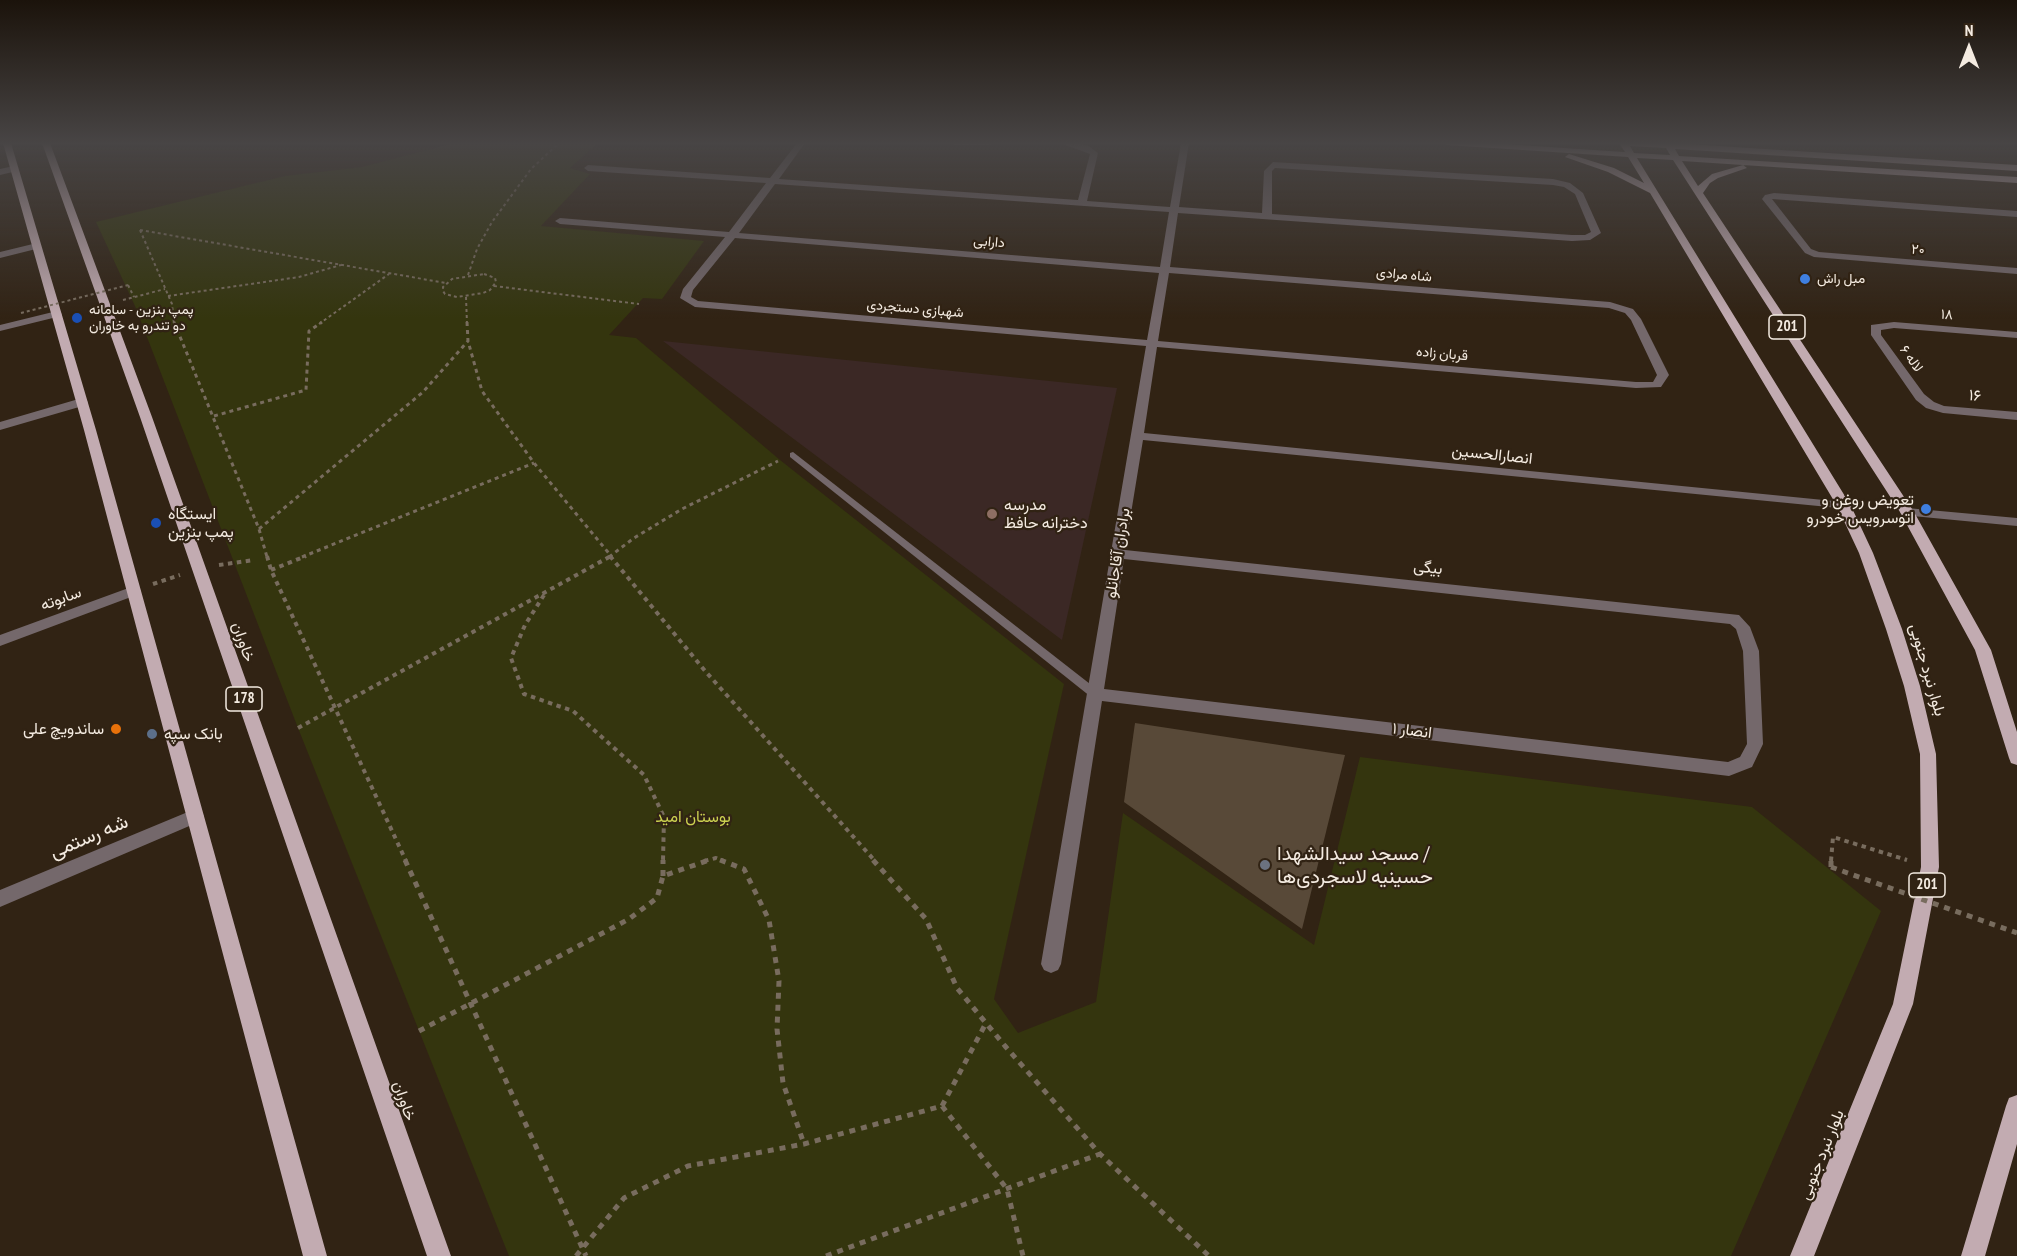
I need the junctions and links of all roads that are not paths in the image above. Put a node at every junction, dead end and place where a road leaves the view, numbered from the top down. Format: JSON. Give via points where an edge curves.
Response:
{"nodes":[{"id":1,"x":19,"y":202,"type":"edge"},
{"id":2,"x":67,"y":202,"type":"edge"},
{"id":3,"x":757,"y":202,"type":"edge"},
{"id":4,"x":1062,"y":202,"type":"edge"},
{"id":5,"x":1175,"y":202,"type":"edge"},
{"id":6,"x":1267,"y":202,"type":"edge"},
{"id":7,"x":1583,"y":202,"type":"edge"},
{"id":8,"x":1660,"y":202,"type":"edge"},
{"id":9,"x":1704,"y":202,"type":"edge"},
{"id":10,"x":1769,"y":202,"type":"edge"},
{"id":11,"x":1836,"y":202,"type":"edge"},
{"id":12,"x":1082,"y":203,"type":"joint"},
{"id":13,"x":1174,"y":210,"type":"junction"},
{"id":14,"x":2017,"y":214,"type":"edge"},
{"id":15,"x":1267,"y":216,"type":"junction"},
{"id":16,"x":560,"y":221,"type":"dead end"},
{"id":17,"x":732,"y":235,"type":"junction"},
{"id":18,"x":37,"y":246,"type":"junction"},
{"id":19,"x":0,"y":255,"type":"edge"},
{"id":20,"x":1165,"y":270,"type":"junction"},
{"id":21,"x":2017,"y":271,"type":"edge"},
{"id":22,"x":57,"y":314,"type":"junction"},
{"id":23,"x":1636,"y":319,"type":"joint"},
{"id":24,"x":1875,"y":327,"type":"joint"},
{"id":25,"x":0,"y":328,"type":"edge"},
{"id":26,"x":2017,"y":335,"type":"edge"},
{"id":27,"x":1152,"y":345,"type":"junction"},
{"id":28,"x":82,"y":402,"type":"junction"},
{"id":29,"x":1930,"y":405,"type":"joint"},
{"id":30,"x":2017,"y":416,"type":"edge"},
{"id":31,"x":0,"y":426,"type":"edge"},
{"id":32,"x":1137,"y":436,"type":"junction"},
{"id":33,"x":793,"y":455,"type":"road end"},
{"id":34,"x":1844,"y":506,"type":"junction"},
{"id":35,"x":1907,"y":512,"type":"junction"},
{"id":36,"x":2017,"y":522,"type":"edge"},
{"id":37,"x":1118,"y":554,"type":"junction"},
{"id":38,"x":134,"y":591,"type":"junction"},
{"id":39,"x":0,"y":641,"type":"edge"},
{"id":40,"x":1095,"y":694,"type":"junction"},
{"id":41,"x":2017,"y":758,"type":"edge"},
{"id":42,"x":1729,"y":769,"type":"joint"},
{"id":43,"x":195,"y":816,"type":"junction"},
{"id":44,"x":0,"y":899,"type":"edge"},
{"id":45,"x":1051,"y":964,"type":"dead end"},
{"id":46,"x":2017,"y":1106,"type":"edge"},
{"id":47,"x":315,"y":1256,"type":"edge"},
{"id":48,"x":439,"y":1256,"type":"edge"},
{"id":49,"x":1802,"y":1256,"type":"edge"},
{"id":50,"x":1973,"y":1256,"type":"edge"}],
"edges":[{"from":1,"to":18,"type":"main road"},
{"from":2,"to":48,"type":"main road","name":"خاوران","number":"178"},
{"from":3,"to":17,"type":"street"},
{"from":4,"to":12,"type":"street"},
{"from":5,"to":13,"type":"street","name":"برادران آقاجانلو"},
{"from":6,"to":15,"type":"street"},
{"from":7,"to":15,"type":"street","via":[[1596,233],[1587,238]]},
{"from":8,"to":34,"type":"main road","name":"بلوار نبرد جنوبی","number":"201"},
{"from":9,"to":35,"type":"main road","number":"201"},
{"from":10,"to":21,"type":"street","name":"۲۰","via":[[1808,251],[1817,255]]},
{"from":11,"to":14,"type":"street","name":"۲۰"},
{"from":12,"to":13,"type":"street"},
{"from":13,"to":15,"type":"street"},
{"from":13,"to":20,"type":"street","name":"برادران آقاجانلو"},
{"from":16,"to":17,"type":"street","name":"دارابی"},
{"from":17,"to":20,"type":"street","name":"دارابی"},
{"from":17,"to":27,"type":"street","name":"شهبازی دستجردی","via":[[685,298],[695,304]]},
{"from":18,"to":19,"type":"street"},
{"from":18,"to":22,"type":"main road"},
{"from":20,"to":23,"type":"street","name":"شاه مرادی","via":[[1611,305],[1629,311]]},
{"from":20,"to":27,"type":"street","name":"برادران آقاجانلو"},
{"from":22,"to":25,"type":"street"},
{"from":22,"to":28,"type":"main road"},
{"from":23,"to":27,"type":"street","name":"قربان زاده","via":[[1663,375],[1657,385]]},
{"from":24,"to":26,"type":"street","name":"۱۸","via":[[1894,325]]},
{"from":24,"to":29,"type":"street","name":"لاله ۶","via":[[1876,335],[1920,398]]},
{"from":27,"to":32,"type":"street","name":"برادران آقاجانلو"},
{"from":28,"to":31,"type":"street"},
{"from":28,"to":38,"type":"main road"},
{"from":29,"to":30,"type":"street","name":"۱۶"},
{"from":32,"to":34,"type":"street","name":"انصارالحسین"},
{"from":32,"to":37,"type":"street","name":"برادران آقاجانلو"},
{"from":33,"to":40,"type":"lane"},
{"from":34,"to":49,"type":"main road","name":"بلوار نبرد جنوبی","number":"201","via":[[1866,553],[1912,686],[1928,754],[1930,867],[1903,1004]]},
{"from":35,"to":36,"type":"street"},
{"from":35,"to":41,"type":"main road","number":"201","via":[[1983,650]]},
{"from":37,"to":40,"type":"street","name":"برادران آقاجانلو"},
{"from":37,"to":42,"type":"street","name":"بیگی","via":[[1734,619],[1743,627],[1751,651],[1755,744],[1746,762]]},
{"from":38,"to":39,"type":"street","name":"سابوته"},
{"from":38,"to":43,"type":"main road"},
{"from":40,"to":42,"type":"street","name":"انصار ۱"},
{"from":40,"to":45,"type":"street","name":"برادران آقاجانلو"},
{"from":43,"to":44,"type":"street","name":"شه رستمی"},
{"from":43,"to":47,"type":"main road"},
{"from":46,"to":50,"type":"main road"}]}
